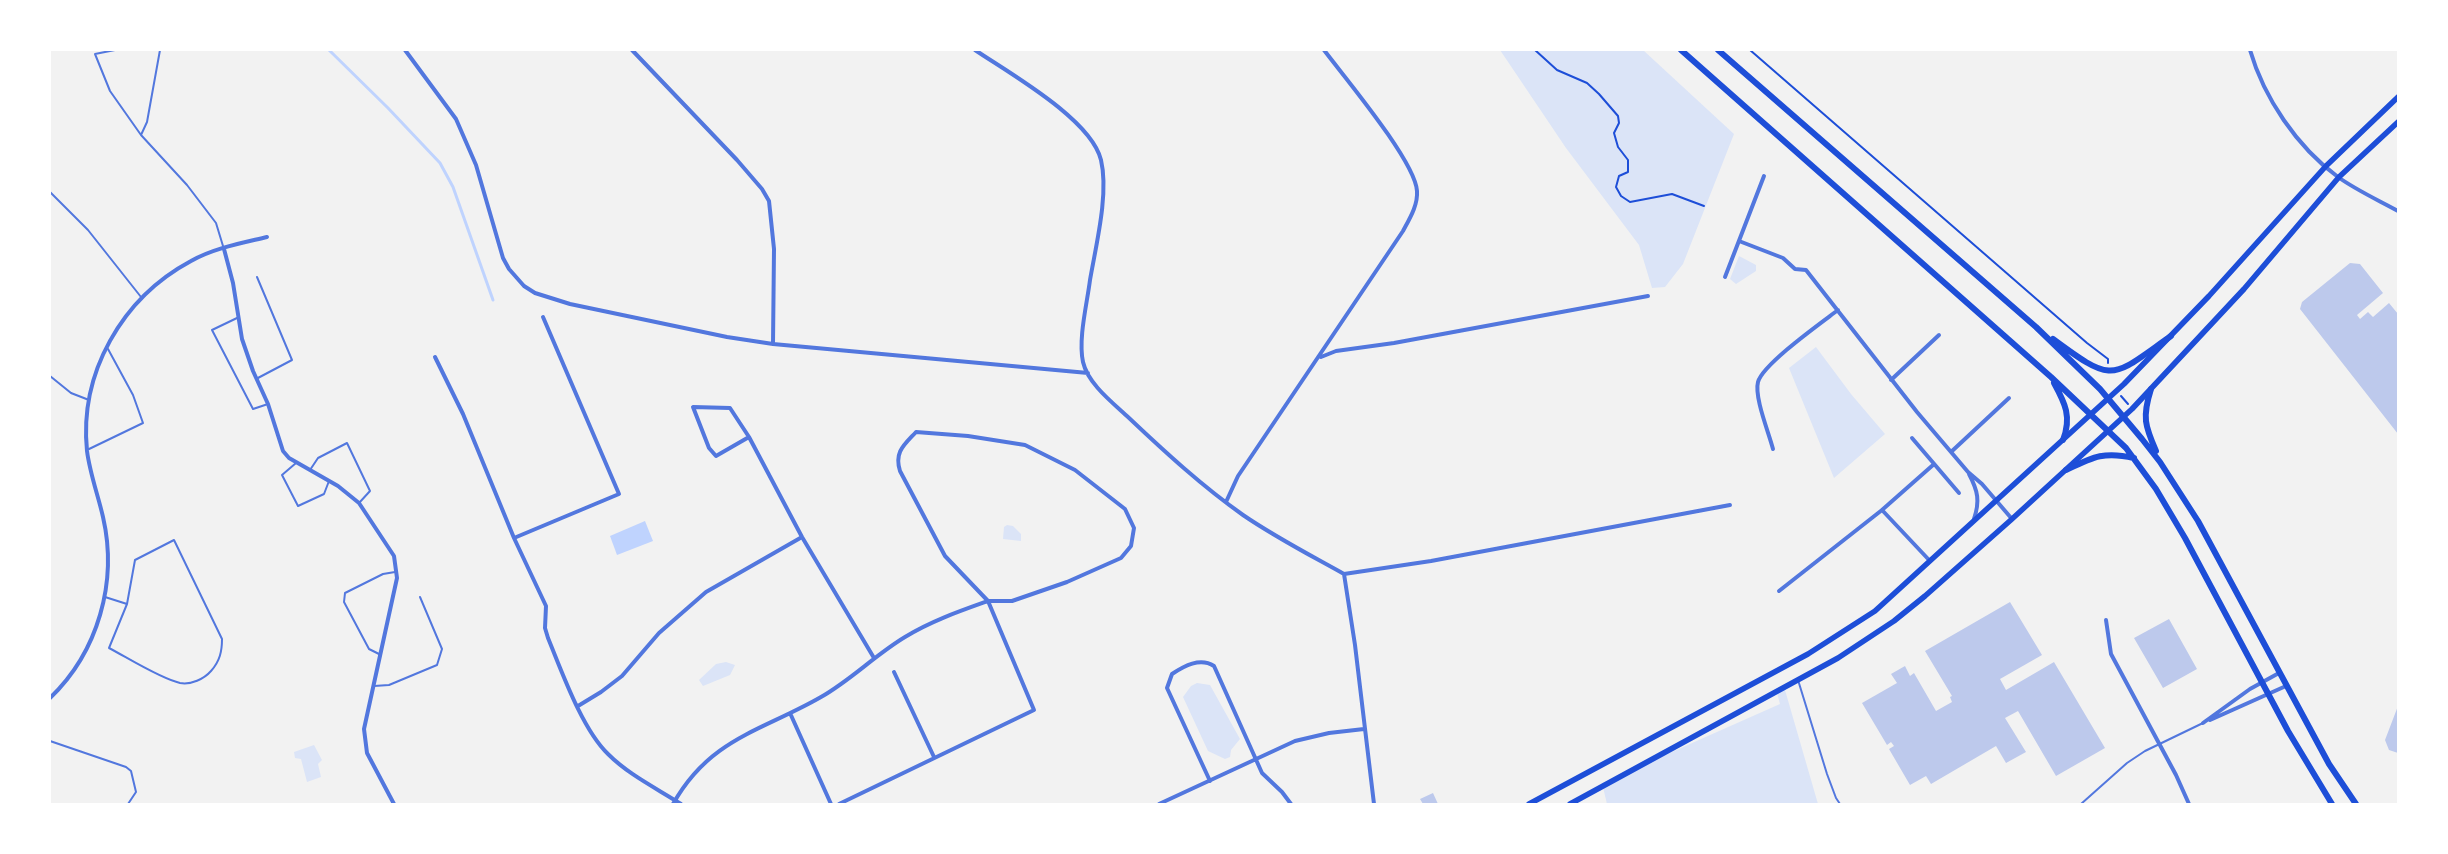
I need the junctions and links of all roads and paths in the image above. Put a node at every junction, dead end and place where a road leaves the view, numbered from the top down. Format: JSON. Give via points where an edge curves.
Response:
{"nodes":[{"id":1,"x":115,"y":50,"type":"edge"},
{"id":2,"x":160,"y":50,"type":"edge"},
{"id":3,"x":404,"y":50,"type":"edge"},
{"id":4,"x":632,"y":50,"type":"edge"},
{"id":5,"x":975,"y":50,"type":"edge"},
{"id":6,"x":1324,"y":50,"type":"edge"},
{"id":7,"x":1535,"y":50,"type":"edge"},
{"id":8,"x":1681,"y":50,"type":"edge"},
{"id":9,"x":1718,"y":50,"type":"edge"},
{"id":10,"x":1750,"y":50,"type":"edge"},
{"id":11,"x":2250,"y":50,"type":"edge"},
{"id":12,"x":2398,"y":97,"type":"edge"},
{"id":13,"x":2398,"y":122,"type":"edge"},
{"id":14,"x":141,"y":135,"type":"junction"},
{"id":15,"x":2326,"y":166,"type":"junction"},
{"id":16,"x":1764,"y":176,"type":"dead end"},
{"id":17,"x":2339,"y":177,"type":"junction"},
{"id":18,"x":50,"y":192,"type":"edge"},
{"id":19,"x":1704,"y":206,"type":"dead end"},
{"id":20,"x":2398,"y":211,"type":"edge"},
{"id":21,"x":266,"y":237,"type":"dead end"},
{"id":22,"x":1739,"y":241,"type":"junction"},
{"id":23,"x":224,"y":248,"type":"junction"},
{"id":24,"x":257,"y":277,"type":"dead end"},
{"id":25,"x":1724,"y":277,"type":"dead end"},
{"id":26,"x":1648,"y":296,"type":"dead end"},
{"id":27,"x":141,"y":297,"type":"junction"},
{"id":28,"x":1838,"y":310,"type":"junction"},
{"id":29,"x":543,"y":317,"type":"dead end"},
{"id":30,"x":237,"y":318,"type":"junction"},
{"id":31,"x":2036,"y":327,"type":"junction"},
{"id":32,"x":1939,"y":335,"type":"dead end"},
{"id":33,"x":2171,"y":336,"type":"junction"},
{"id":34,"x":773,"y":344,"type":"junction"},
{"id":35,"x":106,"y":346,"type":"junction"},
{"id":36,"x":436,"y":357,"type":"dead end"},
{"id":37,"x":1319,"y":358,"type":"junction"},
{"id":38,"x":2108,"y":359,"type":"dead end"},
{"id":39,"x":1088,"y":373,"type":"junction"},
{"id":40,"x":50,"y":376,"type":"edge"},
{"id":41,"x":2051,"y":377,"type":"junction"},
{"id":42,"x":256,"y":379,"type":"junction"},
{"id":43,"x":1891,"y":380,"type":"junction"},
{"id":44,"x":2151,"y":390,"type":"junction"},
{"id":45,"x":2117,"y":391,"type":"junction"},
{"id":46,"x":2009,"y":398,"type":"dead end"},
{"id":47,"x":2108,"y":399,"type":"junction"},
{"id":48,"x":89,"y":400,"type":"junction"},
{"id":49,"x":268,"y":404,"type":"junction"},
{"id":50,"x":2132,"y":409,"type":"junction"},
{"id":51,"x":2091,"y":414,"type":"junction"},
{"id":52,"x":2123,"y":417,"type":"junction"},
{"id":53,"x":2108,"y":431,"type":"junction"},
{"id":54,"x":749,"y":437,"type":"junction"},
{"id":55,"x":1912,"y":438,"type":"dead end"},
{"id":56,"x":2063,"y":440,"type":"junction"},
{"id":57,"x":1773,"y":449,"type":"dead end"},
{"id":58,"x":87,"y":450,"type":"junction"},
{"id":59,"x":1951,"y":452,"type":"junction"},
{"id":60,"x":2134,"y":458,"type":"junction"},
{"id":61,"x":2160,"y":462,"type":"junction"},
{"id":62,"x":296,"y":463,"type":"junction"},
{"id":63,"x":1933,"y":465,"type":"junction"},
{"id":64,"x":310,"y":470,"type":"junction"},
{"id":65,"x":2066,"y":470,"type":"junction"},
{"id":66,"x":1968,"y":472,"type":"junction"},
{"id":67,"x":329,"y":481,"type":"junction"},
{"id":68,"x":1959,"y":493,"type":"dead end"},
{"id":69,"x":1996,"y":501,"type":"junction"},
{"id":70,"x":1226,"y":502,"type":"junction"},
{"id":71,"x":359,"y":503,"type":"junction"},
{"id":72,"x":1730,"y":505,"type":"dead end"},
{"id":73,"x":1882,"y":510,"type":"junction"},
{"id":74,"x":2012,"y":519,"type":"junction"},
{"id":75,"x":1974,"y":521,"type":"junction"},
{"id":76,"x":802,"y":537,"type":"junction"},
{"id":77,"x":514,"y":538,"type":"junction"},
{"id":78,"x":1930,"y":561,"type":"junction"},
{"id":79,"x":397,"y":571,"type":"junction"},
{"id":80,"x":1344,"y":574,"type":"junction"},
{"id":81,"x":1779,"y":592,"type":"dead end"},
{"id":82,"x":104,"y":597,"type":"junction"},
{"id":83,"x":420,"y":597,"type":"dead end"},
{"id":84,"x":988,"y":600,"type":"junction"},
{"id":85,"x":127,"y":604,"type":"junction"},
{"id":86,"x":2106,"y":620,"type":"dead end"},
{"id":87,"x":381,"y":655,"type":"junction"},
{"id":88,"x":874,"y":658,"type":"junction"},
{"id":89,"x":894,"y":672,"type":"dead end"},
{"id":90,"x":2279,"y":673,"type":"junction"},
{"id":91,"x":1798,"y":680,"type":"junction"},
{"id":92,"x":2262,"y":681,"type":"junction"},
{"id":93,"x":374,"y":686,"type":"junction"},
{"id":94,"x":2286,"y":686,"type":"junction"},
{"id":95,"x":2269,"y":695,"type":"junction"},
{"id":96,"x":50,"y":698,"type":"edge"},
{"id":97,"x":578,"y":706,"type":"junction"},
{"id":98,"x":790,"y":712,"type":"junction"},
{"id":99,"x":2203,"y":723,"type":"junction"},
{"id":100,"x":1364,"y":728,"type":"junction"},
{"id":101,"x":50,"y":741,"type":"edge"},
{"id":102,"x":2158,"y":745,"type":"junction"},
{"id":103,"x":934,"y":757,"type":"junction"},
{"id":104,"x":1257,"y":760,"type":"junction"},
{"id":105,"x":1210,"y":781,"type":"junction"},
{"id":106,"x":674,"y":802,"type":"edge"},
{"id":107,"x":128,"y":804,"type":"edge"},
{"id":108,"x":394,"y":804,"type":"edge"},
{"id":109,"x":681,"y":804,"type":"edge"},
{"id":110,"x":831,"y":804,"type":"edge"},
{"id":111,"x":838,"y":804,"type":"edge"},
{"id":112,"x":1160,"y":804,"type":"edge"},
{"id":113,"x":1291,"y":804,"type":"edge"},
{"id":114,"x":1374,"y":804,"type":"edge"},
{"id":115,"x":1529,"y":804,"type":"edge"},
{"id":116,"x":1570,"y":804,"type":"edge"},
{"id":117,"x":1840,"y":804,"type":"edge"},
{"id":118,"x":2081,"y":804,"type":"edge"},
{"id":119,"x":2189,"y":804,"type":"edge"},
{"id":120,"x":2332,"y":804,"type":"edge"},
{"id":121,"x":2356,"y":804,"type":"edge"}],
"edges":[{"from":1,"to":14,"type":"lane","via":[[95,54],[110,91]]},
{"from":2,"to":14,"type":"lane","via":[[147,122]]},
{"from":3,"to":34,"type":"street","via":[[456,119],[476,165],[503,258],[524,286],[535,293],[570,304]]},
{"from":4,"to":34,"type":"street","via":[[737,160],[769,201],[774,249]]},
{"from":5,"to":39,"type":"street","via":[[1075,122],[1089,137],[1098,154],[1103,185],[1084,328],[1083,363]]},
{"from":6,"to":37,"type":"street","via":[[1405,160],[1412,173],[1417,197],[1404,231]]},
{"from":7,"to":19,"type":"path","via":[[1557,70],[1587,84],[1618,116],[1619,123],[1614,133],[1618,147],[1628,160],[1628,172],[1619,176],[1616,187],[1621,196],[1630,202],[1672,194]]},
{"from":8,"to":41,"type":"main road"},
{"from":9,"to":31,"type":"main road"},
{"from":10,"to":38,"type":"path"},
{"from":11,"to":15,"type":"street","via":[[2255,68],[2277,110]]},
{"from":12,"to":15,"type":"main road"},
{"from":13,"to":17,"type":"main road"},
{"from":14,"to":23,"type":"lane","via":[[216,222]]},
{"from":15,"to":17,"type":"street"},
{"from":15,"to":33,"type":"main road"},
{"from":16,"to":22,"type":"street"},
{"from":17,"to":20,"type":"street"},
{"from":17,"to":44,"type":"main road"},
{"from":18,"to":27,"type":"lane","via":[[88,230]]},
{"from":21,"to":23,"type":"street"},
{"from":22,"to":25,"type":"street"},
{"from":22,"to":28,"type":"street","via":[[1783,258],[1796,269],[1806,270]]},
{"from":23,"to":27,"type":"street","via":[[174,271]]},
{"from":23,"to":30,"type":"street"},
{"from":24,"to":42,"type":"lane","via":[[292,360]]},
{"from":26,"to":37,"type":"street","via":[[1411,340],[1336,350]]},
{"from":27,"to":35,"type":"street"},
{"from":28,"to":43,"type":"street"},
{"from":28,"to":57,"type":"street","via":[[1768,367],[1759,380],[1760,401]]},
{"from":29,"to":77,"type":"street","via":[[619,494]]},
{"from":30,"to":42,"type":"street"},
{"from":30,"to":49,"type":"lane","via":[[212,330],[253,410]]},
{"from":31,"to":33,"type":"main road","via":[[2087,365],[2108,372],[2124,369]]},
{"from":31,"to":47,"type":"main road"},
{"from":32,"to":43,"type":"street"},
{"from":33,"to":45,"type":"main road"},
{"from":34,"to":39,"type":"street"},
{"from":35,"to":48,"type":"street"},
{"from":35,"to":58,"type":"lane","via":[[133,395],[143,423]]},
{"from":36,"to":77,"type":"street"},
{"from":37,"to":70,"type":"street","via":[[1238,476]]},
{"from":39,"to":70,"type":"street","via":[[1105,395],[1164,451]]},
{"from":40,"to":48,"type":"lane","via":[[71,393]]},
{"from":41,"to":51,"type":"main road"},
{"from":41,"to":56,"type":"main road","via":[[2068,412]]},
{"from":42,"to":49,"type":"street"},
{"from":43,"to":59,"type":"street"},
{"from":44,"to":50,"type":"main road"},
{"from":44,"to":61,"type":"main road","via":[[2144,423]]},
{"from":45,"to":47,"type":"main road"},
{"from":45,"to":50,"type":"path"},
{"from":46,"to":59,"type":"street"},
{"from":47,"to":51,"type":"main road"},
{"from":47,"to":52,"type":"main road"},
{"from":48,"to":58,"type":"street"},
{"from":49,"to":62,"type":"street","via":[[279,443]]},
{"from":50,"to":52,"type":"main road"},
{"from":51,"to":53,"type":"main road"},
{"from":51,"to":56,"type":"main road"},
{"from":52,"to":53,"type":"main road"},
{"from":52,"to":61,"type":"main road"},
{"from":53,"to":60,"type":"main road"},
{"from":53,"to":65,"type":"main road"},
{"from":54,"to":54,"type":"street","via":[[730,408],[693,408],[709,448],[716,456]]},
{"from":54,"to":76,"type":"street"},
{"from":55,"to":63,"type":"street"},
{"from":56,"to":69,"type":"main road"},
{"from":58,"to":82,"type":"street","via":[[107,543]]},
{"from":59,"to":66,"type":"street"},
{"from":60,"to":65,"type":"main road","via":[[2107,454]]},
{"from":60,"to":92,"type":"main road","via":[[2189,544]]},
{"from":61,"to":90,"type":"main road","via":[[2198,521]]},
{"from":62,"to":64,"type":"street"},
{"from":62,"to":67,"type":"lane","via":[[282,475],[298,506],[324,494]]},
{"from":63,"to":68,"type":"street"},
{"from":63,"to":73,"type":"street"},
{"from":64,"to":67,"type":"street"},
{"from":64,"to":71,"type":"lane","via":[[318,458],[347,444],[370,491]]},
{"from":65,"to":74,"type":"main road"},
{"from":66,"to":69,"type":"street"},
{"from":66,"to":75,"type":"street","via":[[1978,494]]},
{"from":67,"to":71,"type":"street"},
{"from":69,"to":74,"type":"street"},
{"from":69,"to":75,"type":"main road"},
{"from":70,"to":80,"type":"street"},
{"from":71,"to":79,"type":"street","via":[[394,556]]},
{"from":72,"to":80,"type":"street","via":[[1431,561]]},
{"from":73,"to":78,"type":"street"},
{"from":73,"to":81,"type":"street"},
{"from":74,"to":91,"type":"main road","via":[[1894,621]]},
{"from":75,"to":78,"type":"main road"},
{"from":76,"to":88,"type":"street"},
{"from":76,"to":97,"type":"street","via":[[706,592],[660,633],[622,676]]},
{"from":77,"to":97,"type":"street","via":[[546,606],[548,638]]},
{"from":78,"to":115,"type":"main road","via":[[1875,611],[1826,644]]},
{"from":79,"to":87,"type":"street"},
{"from":79,"to":87,"type":"lane","via":[[383,574],[345,593],[344,602],[369,649]]},
{"from":80,"to":100,"type":"street"},
{"from":82,"to":85,"type":"lane"},
{"from":82,"to":96,"type":"street","via":[[98,624],[83,655]]},
{"from":83,"to":93,"type":"lane","via":[[442,649],[437,665],[389,685]]},
{"from":84,"to":84,"type":"street","via":[[945,556],[900,471],[897,462],[899,450],[916,432],[1025,445],[1075,470],[1125,509],[1134,528],[1131,546],[1121,558],[1067,582],[1012,601]]},
{"from":84,"to":88,"type":"street","via":[[930,623]]},
{"from":84,"to":103,"type":"street","via":[[1034,710]]},
{"from":85,"to":85,"type":"lane","via":[[109,648],[180,683],[201,680],[216,666],[222,639],[174,540],[135,560]]},
{"from":86,"to":102,"type":"street","via":[[2111,654]]},
{"from":87,"to":93,"type":"street"},
{"from":88,"to":98,"type":"street","via":[[839,685]]},
{"from":89,"to":103,"type":"street"},
{"from":90,"to":92,"type":"street"},
{"from":90,"to":94,"type":"main road"},
{"from":91,"to":116,"type":"main road"},
{"from":91,"to":117,"type":"lane"},
{"from":92,"to":95,"type":"main road"},
{"from":92,"to":99,"type":"street"},
{"from":93,"to":108,"type":"street","via":[[364,729],[367,753]]},
{"from":94,"to":95,"type":"street"},
{"from":94,"to":121,"type":"main road","via":[[2329,764]]},
{"from":95,"to":99,"type":"street"},
{"from":95,"to":120,"type":"main road"},
{"from":97,"to":106,"type":"street","via":[[593,736],[607,753]]},
{"from":98,"to":106,"type":"street","via":[[754,729],[716,753],[691,778]]},
{"from":98,"to":110,"type":"street"},
{"from":99,"to":102,"type":"lane"},
{"from":100,"to":104,"type":"street","via":[[1295,741]]},
{"from":100,"to":114,"type":"street"},
{"from":101,"to":107,"type":"lane","via":[[126,767],[131,772],[136,792]]},
{"from":102,"to":118,"type":"lane","via":[[2128,763]]},
{"from":102,"to":119,"type":"street"},
{"from":103,"to":111,"type":"street"},
{"from":104,"to":105,"type":"street"},
{"from":104,"to":105,"type":"street","via":[[1214,666],[1199,661],[1172,674],[1168,688]]},
{"from":104,"to":113,"type":"street","via":[[1262,773]]},
{"from":105,"to":112,"type":"street"},
{"from":106,"to":109,"type":"street"}]}
